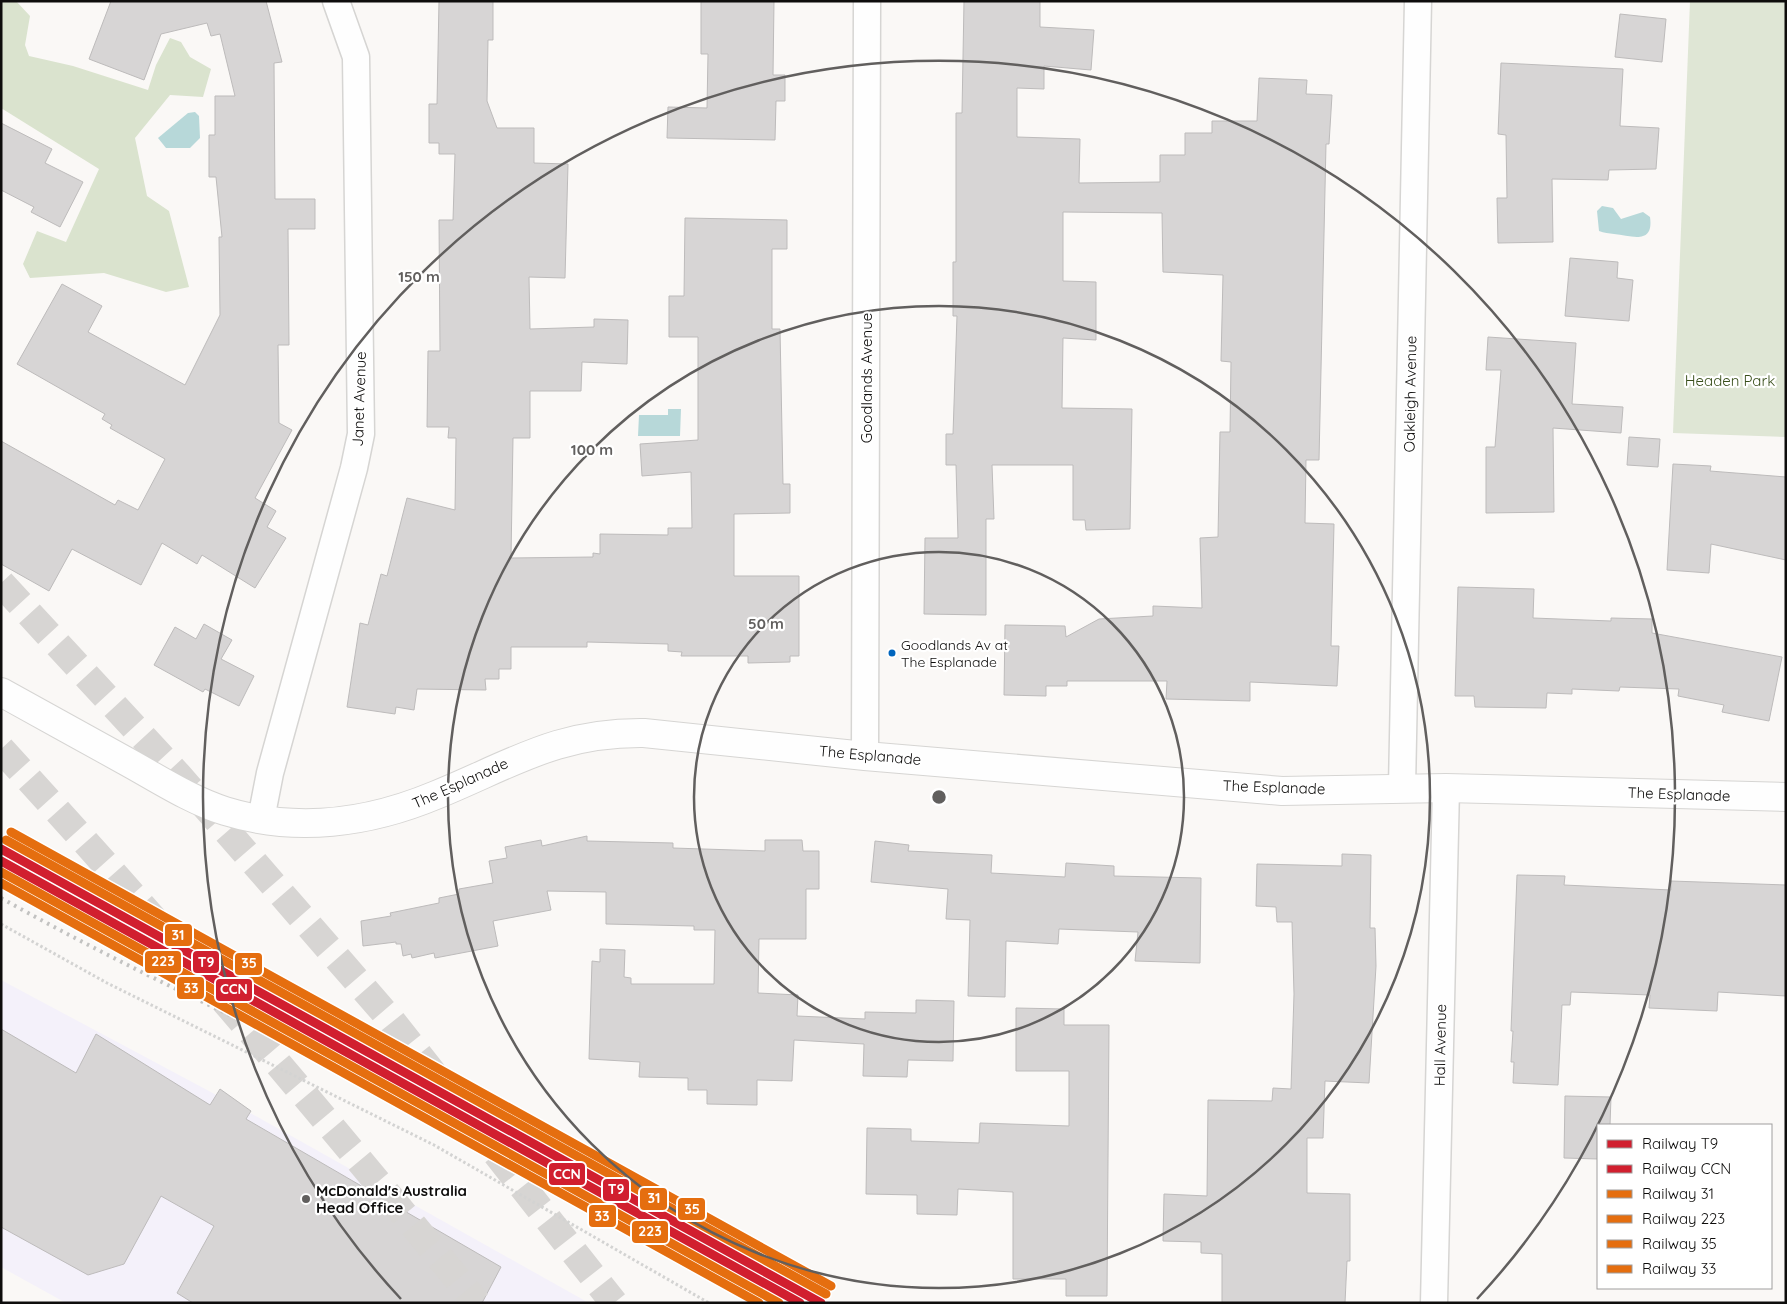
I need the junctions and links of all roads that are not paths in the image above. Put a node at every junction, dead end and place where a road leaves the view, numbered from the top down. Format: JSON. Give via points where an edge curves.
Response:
{"nodes":[{"id":1,"x":336,"y":1,"type":"edge"},
{"id":2,"x":867,"y":1,"type":"edge"},
{"id":3,"x":1418,"y":1,"type":"edge"},
{"id":4,"x":1,"y":692,"type":"edge"},
{"id":5,"x":864,"y":756,"type":"junction"},
{"id":6,"x":1402,"y":788,"type":"junction"},
{"id":7,"x":1446,"y":788,"type":"junction"},
{"id":8,"x":1786,"y":797,"type":"edge"},
{"id":9,"x":261,"y":819,"type":"junction"},
{"id":10,"x":1434,"y":1303,"type":"edge"}],
"edges":[{"from":1,"to":9,"type":"street","name":"Janet Avenue","via":[[356,57],[361,434],[270,773]]},
{"from":2,"to":5,"type":"street","name":"Goodlands Avenue"},
{"from":3,"to":6,"type":"street","name":"Oakleigh Avenue"},
{"from":4,"to":9,"type":"main road","name":"The Esplanade","via":[[192,797],[225,811]]},
{"from":5,"to":6,"type":"main road","name":"The Esplanade","via":[[1282,791]]},
{"from":5,"to":9,"type":"main road","name":"The Esplanade","via":[[644,733],[603,734],[546,747],[398,810],[328,823],[296,824]]},
{"from":6,"to":7,"type":"main road","name":"The Esplanade"},
{"from":7,"to":8,"type":"main road","name":"The Esplanade"},
{"from":7,"to":10,"type":"street","name":"Hall Avenue"}]}
